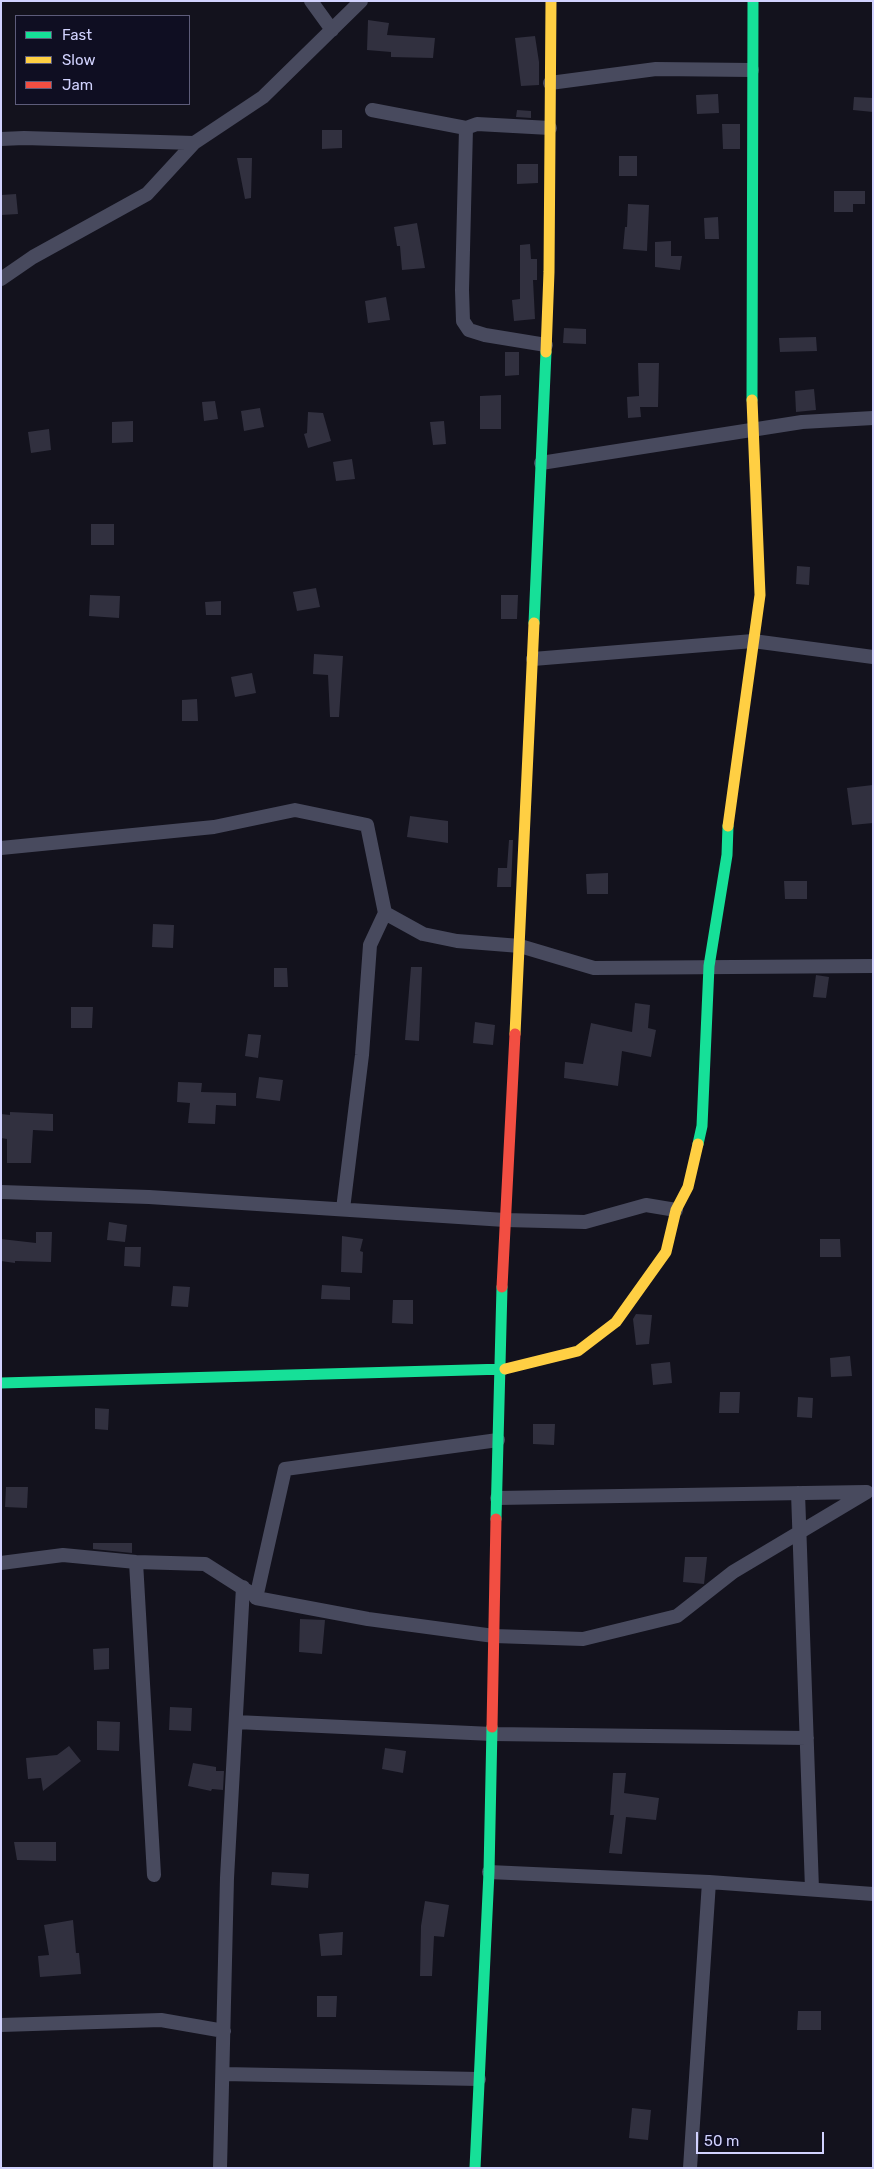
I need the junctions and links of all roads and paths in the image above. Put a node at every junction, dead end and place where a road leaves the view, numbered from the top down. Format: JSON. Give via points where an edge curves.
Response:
{"nodes":[{"id":1,"x":311,"y":1,"type":"edge"},
{"id":2,"x":361,"y":1,"type":"edge"},
{"id":3,"x":551,"y":1,"type":"edge"},
{"id":4,"x":753,"y":1,"type":"edge"},
{"id":5,"x":332,"y":30,"type":"junction"},
{"id":6,"x":752,"y":70,"type":"junction"},
{"id":7,"x":550,"y":83,"type":"junction"},
{"id":8,"x":372,"y":110,"type":"dead end"},
{"id":9,"x":466,"y":128,"type":"junction"},
{"id":10,"x":550,"y":128,"type":"junction"},
{"id":11,"x":1,"y":139,"type":"edge"},
{"id":12,"x":194,"y":143,"type":"junction"},
{"id":13,"x":1,"y":279,"type":"edge"},
{"id":14,"x":546,"y":345,"type":"junction"},
{"id":15,"x":873,"y":418,"type":"edge"},
{"id":16,"x":752,"y":430,"type":"junction"},
{"id":17,"x":541,"y":463,"type":"junction"},
{"id":18,"x":753,"y":641,"type":"junction"},
{"id":19,"x":873,"y":657,"type":"edge"},
{"id":20,"x":533,"y":659,"type":"junction"},
{"id":21,"x":1,"y":848,"type":"edge"},
{"id":22,"x":384,"y":913,"type":"junction"},
{"id":23,"x":520,"y":946,"type":"junction"},
{"id":24,"x":709,"y":966,"type":"junction"},
{"id":25,"x":873,"y":966,"type":"edge"},
{"id":26,"x":1,"y":1192,"type":"edge"},
{"id":27,"x":343,"y":1209,"type":"junction"},
{"id":28,"x":676,"y":1210,"type":"junction"},
{"id":29,"x":505,"y":1220,"type":"junction"},
{"id":30,"x":499,"y":1370,"type":"junction"},
{"id":31,"x":1,"y":1382,"type":"edge"},
{"id":32,"x":498,"y":1440,"type":"junction"},
{"id":33,"x":870,"y":1492,"type":"edge"},
{"id":34,"x":798,"y":1493,"type":"junction"},
{"id":35,"x":496,"y":1498,"type":"junction"},
{"id":36,"x":799,"y":1532,"type":"junction"},
{"id":37,"x":136,"y":1562,"type":"junction"},
{"id":38,"x":1,"y":1563,"type":"edge"},
{"id":39,"x":244,"y":1586,"type":"junction"},
{"id":40,"x":256,"y":1598,"type":"junction"},
{"id":41,"x":494,"y":1636,"type":"junction"},
{"id":42,"x":236,"y":1722,"type":"junction"},
{"id":43,"x":492,"y":1734,"type":"junction"},
{"id":44,"x":806,"y":1738,"type":"junction"},
{"id":45,"x":489,"y":1872,"type":"junction"},
{"id":46,"x":154,"y":1875,"type":"dead end"},
{"id":47,"x":709,"y":1882,"type":"junction"},
{"id":48,"x":812,"y":1890,"type":"junction"},
{"id":49,"x":873,"y":1894,"type":"edge"},
{"id":50,"x":1,"y":2025,"type":"edge"},
{"id":51,"x":224,"y":2031,"type":"junction"},
{"id":52,"x":223,"y":2074,"type":"junction"},
{"id":53,"x":479,"y":2079,"type":"junction"},
{"id":54,"x":220,"y":2168,"type":"edge"},
{"id":55,"x":475,"y":2168,"type":"edge"},
{"id":56,"x":690,"y":2168,"type":"edge"}],
"edges":[{"from":1,"to":5,"type":"street"},
{"from":2,"to":5,"type":"street"},
{"from":3,"to":7,"type":"street"},
{"from":4,"to":6,"type":"street"},
{"from":5,"to":12,"type":"street","via":[[263,97]]},
{"from":6,"to":7,"type":"street","via":[[656,69]]},
{"from":6,"to":16,"type":"street"},
{"from":7,"to":10,"type":"street"},
{"from":8,"to":9,"type":"street"},
{"from":9,"to":10,"type":"street","via":[[477,124]]},
{"from":9,"to":14,"type":"street","via":[[463,321],[469,330],[485,335]]},
{"from":10,"to":14,"type":"street"},
{"from":11,"to":12,"type":"street"},
{"from":12,"to":13,"type":"street","via":[[147,194],[33,257]]},
{"from":14,"to":17,"type":"street"},
{"from":15,"to":16,"type":"street","via":[[802,422]]},
{"from":16,"to":17,"type":"street"},
{"from":16,"to":18,"type":"street","via":[[760,595]]},
{"from":17,"to":20,"type":"street"},
{"from":18,"to":19,"type":"street"},
{"from":18,"to":20,"type":"street"},
{"from":18,"to":24,"type":"street","via":[[728,826],[727,855]]},
{"from":20,"to":23,"type":"street"},
{"from":21,"to":22,"type":"street","via":[[214,826],[295,810],[367,825]]},
{"from":22,"to":23,"type":"street","via":[[423,934],[457,941]]},
{"from":22,"to":27,"type":"street","via":[[370,945],[362,1055]]},
{"from":23,"to":24,"type":"street","via":[[594,968]]},
{"from":23,"to":29,"type":"street"},
{"from":24,"to":25,"type":"street"},
{"from":24,"to":28,"type":"street","via":[[702,1126],[688,1187]]},
{"from":26,"to":27,"type":"street"},
{"from":27,"to":29,"type":"street"},
{"from":28,"to":29,"type":"street","via":[[646,1205],[585,1222]]},
{"from":28,"to":30,"type":"street","via":[[666,1252],[616,1322],[578,1351]]},
{"from":29,"to":30,"type":"street"},
{"from":30,"to":31,"type":"street"},
{"from":30,"to":32,"type":"street"},
{"from":32,"to":35,"type":"street"},
{"from":32,"to":40,"type":"street","via":[[285,1469]]},
{"from":33,"to":34,"type":"street"},
{"from":33,"to":36,"type":"street"},
{"from":34,"to":35,"type":"street"},
{"from":34,"to":36,"type":"street"},
{"from":35,"to":41,"type":"street"},
{"from":36,"to":41,"type":"street","via":[[733,1572],[677,1616],[583,1639]]},
{"from":36,"to":44,"type":"street"},
{"from":37,"to":38,"type":"street","via":[[63,1555]]},
{"from":37,"to":39,"type":"street","via":[[205,1564]]},
{"from":37,"to":46,"type":"street"},
{"from":39,"to":40,"type":"street"},
{"from":39,"to":42,"type":"street"},
{"from":40,"to":41,"type":"street","via":[[368,1619]]},
{"from":41,"to":43,"type":"street"},
{"from":42,"to":43,"type":"street"},
{"from":42,"to":51,"type":"street"},
{"from":43,"to":44,"type":"street"},
{"from":43,"to":45,"type":"street"},
{"from":44,"to":48,"type":"street"},
{"from":45,"to":47,"type":"street"},
{"from":45,"to":53,"type":"street"},
{"from":47,"to":48,"type":"street"},
{"from":47,"to":56,"type":"street"},
{"from":48,"to":49,"type":"street"},
{"from":50,"to":51,"type":"street","via":[[161,2020]]},
{"from":51,"to":52,"type":"street"},
{"from":52,"to":53,"type":"street"},
{"from":52,"to":54,"type":"street"},
{"from":53,"to":55,"type":"street"}]}
